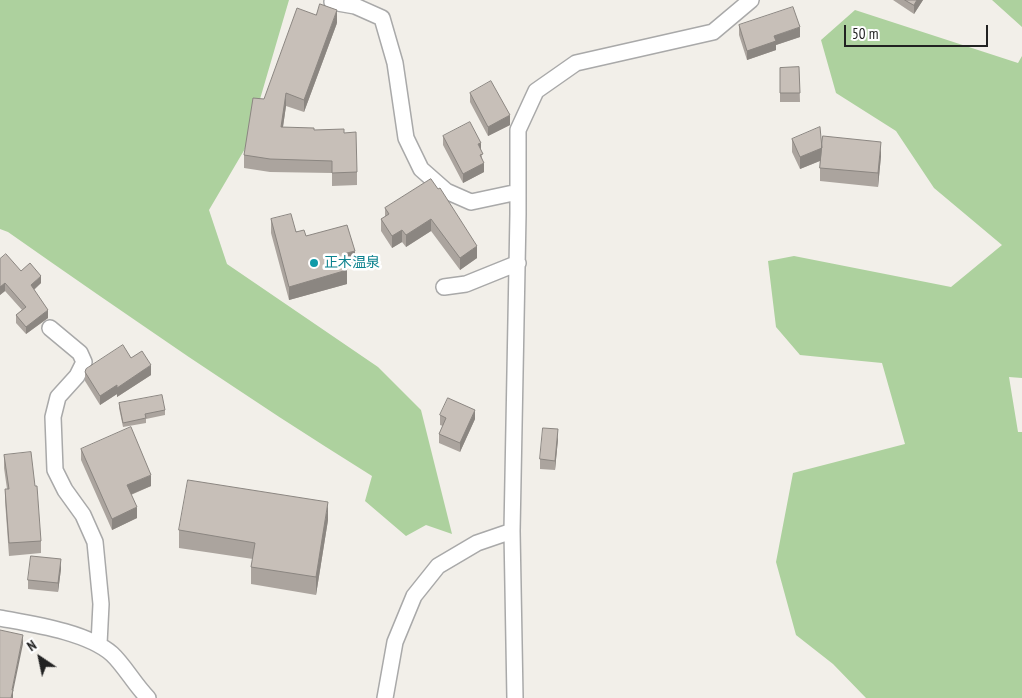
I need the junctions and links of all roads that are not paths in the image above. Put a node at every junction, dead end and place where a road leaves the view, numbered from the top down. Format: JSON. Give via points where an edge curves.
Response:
{"nodes":[{"id":1,"x":750,"y":0,"type":"edge"},
{"id":2,"x":332,"y":2,"type":"dead end"},
{"id":3,"x":518,"y":192,"type":"junction"},
{"id":4,"x":518,"y":263,"type":"junction"},
{"id":5,"x":444,"y":287,"type":"dead end"},
{"id":6,"x":50,"y":328,"type":"dead end"},
{"id":7,"x":512,"y":531,"type":"junction"},
{"id":8,"x":0,"y":618,"type":"edge"},
{"id":9,"x":99,"y":644,"type":"junction"},
{"id":10,"x":148,"y":698,"type":"edge"},
{"id":11,"x":385,"y":698,"type":"edge"},
{"id":12,"x":516,"y":698,"type":"edge"}],
"edges":[{"from":1,"to":3,"type":"street","via":[[714,32],[576,63],[536,91],[518,130]]},
{"from":2,"to":3,"type":"street","via":[[355,6],[382,18],[395,63],[406,138],[421,170],[446,191],[471,202]]},
{"from":3,"to":4,"type":"street"},
{"from":4,"to":5,"type":"street","via":[[466,284]]},
{"from":4,"to":7,"type":"street"},
{"from":6,"to":9,"type":"street","via":[[80,352],[84,362],[77,376],[58,397],[53,417],[55,470],[83,515],[95,542],[102,604]]},
{"from":7,"to":11,"type":"street","via":[[478,543],[438,566],[414,596],[395,642]]},
{"from":7,"to":12,"type":"street"},
{"from":8,"to":9,"type":"street","via":[[64,632]]},
{"from":9,"to":10,"type":"street","via":[[113,655]]}]}
